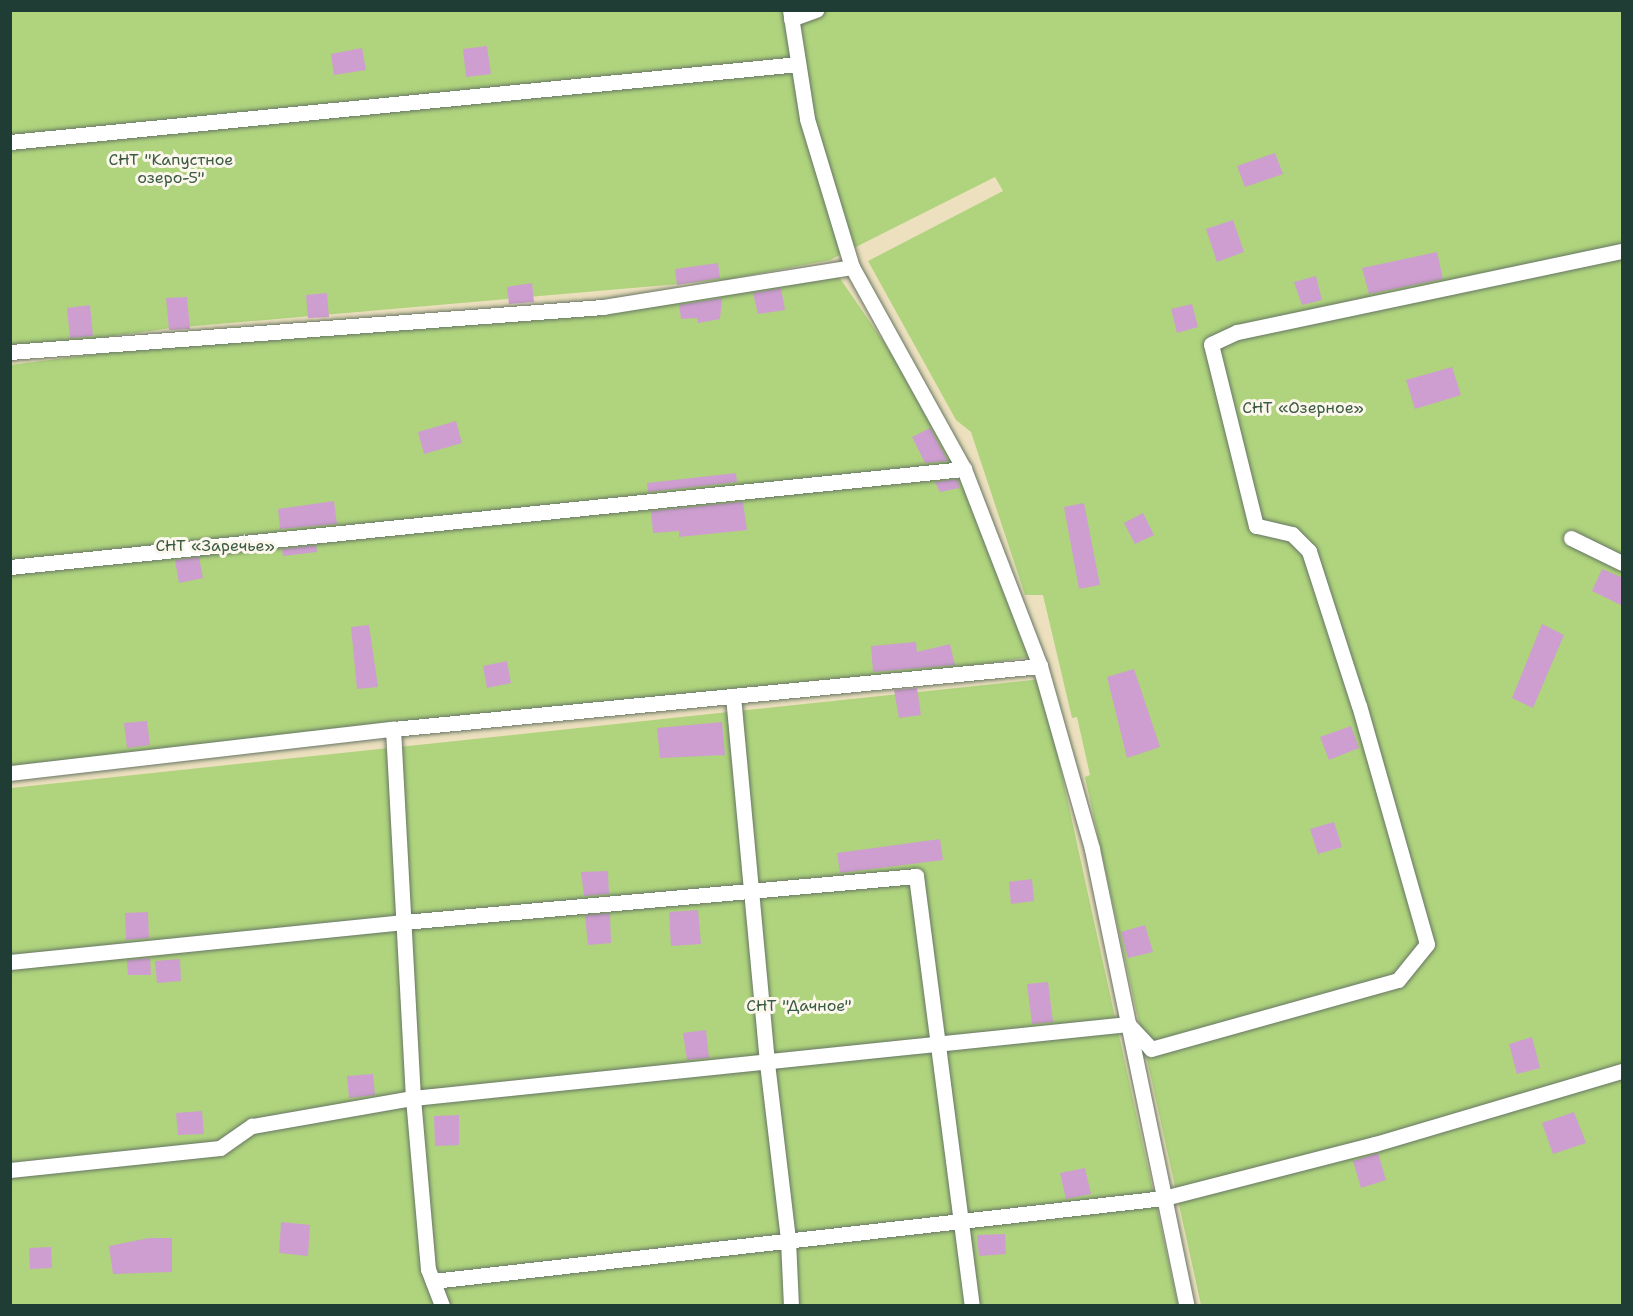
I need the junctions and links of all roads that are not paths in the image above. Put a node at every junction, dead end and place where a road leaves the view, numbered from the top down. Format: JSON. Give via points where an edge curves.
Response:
{"nodes":[{"id":1,"x":816,"y":10,"type":"edge"},
{"id":2,"x":791,"y":15,"type":"edge"},
{"id":3,"x":798,"y":64,"type":"junction"},
{"id":4,"x":10,"y":142,"type":"edge"},
{"id":5,"x":1623,"y":251,"type":"edge"},
{"id":6,"x":852,"y":267,"type":"junction"},
{"id":7,"x":10,"y":352,"type":"edge"},
{"id":8,"x":964,"y":469,"type":"junction"},
{"id":9,"x":1571,"y":537,"type":"dead end"},
{"id":10,"x":1623,"y":563,"type":"edge"},
{"id":11,"x":10,"y":567,"type":"edge"},
{"id":12,"x":1040,"y":666,"type":"junction"},
{"id":13,"x":733,"y":696,"type":"junction"},
{"id":14,"x":393,"y":729,"type":"junction"},
{"id":15,"x":10,"y":773,"type":"edge"},
{"id":16,"x":750,"y":891,"type":"junction"},
{"id":17,"x":404,"y":922,"type":"junction"},
{"id":18,"x":10,"y":962,"type":"edge"},
{"id":19,"x":1128,"y":1024,"type":"junction"},
{"id":20,"x":941,"y":1044,"type":"junction"},
{"id":21,"x":767,"y":1063,"type":"junction"},
{"id":22,"x":1623,"y":1071,"type":"edge"},
{"id":23,"x":413,"y":1098,"type":"junction"},
{"id":24,"x":10,"y":1170,"type":"edge"},
{"id":25,"x":1164,"y":1198,"type":"junction"},
{"id":26,"x":962,"y":1221,"type":"junction"},
{"id":27,"x":788,"y":1240,"type":"junction"},
{"id":28,"x":433,"y":1281,"type":"junction"},
{"id":29,"x":442,"y":1305,"type":"edge"},
{"id":30,"x":791,"y":1305,"type":"edge"},
{"id":31,"x":972,"y":1305,"type":"edge"},
{"id":32,"x":1187,"y":1305,"type":"edge"}],
"edges":[{"from":1,"to":2,"type":"lane"},
{"from":2,"to":3,"type":"lane"},
{"from":3,"to":4,"type":"lane"},
{"from":3,"to":6,"type":"lane","via":[[807,119]]},
{"from":5,"to":19,"type":"lane","via":[[1237,332],[1211,344],[1256,526],[1292,534],[1309,551],[1359,706],[1427,944],[1398,980],[1151,1049]]},
{"from":6,"to":7,"type":"lane","via":[[603,307]]},
{"from":6,"to":8,"type":"lane"},
{"from":8,"to":11,"type":"lane"},
{"from":8,"to":12,"type":"lane"},
{"from":9,"to":10,"type":"lane"},
{"from":12,"to":13,"type":"lane"},
{"from":12,"to":19,"type":"lane","via":[[1092,849]]},
{"from":13,"to":14,"type":"lane"},
{"from":13,"to":16,"type":"lane"},
{"from":14,"to":15,"type":"lane"},
{"from":14,"to":17,"type":"lane"},
{"from":16,"to":17,"type":"lane"},
{"from":16,"to":20,"type":"lane","via":[[916,876]]},
{"from":16,"to":21,"type":"lane"},
{"from":17,"to":18,"type":"lane"},
{"from":17,"to":23,"type":"lane"},
{"from":19,"to":20,"type":"lane"},
{"from":19,"to":25,"type":"lane"},
{"from":20,"to":21,"type":"lane"},
{"from":20,"to":26,"type":"lane"},
{"from":21,"to":23,"type":"lane"},
{"from":21,"to":27,"type":"lane"},
{"from":22,"to":25,"type":"lane","via":[[1375,1144]]},
{"from":23,"to":24,"type":"lane","via":[[252,1126],[220,1148]]},
{"from":23,"to":28,"type":"lane","via":[[428,1269]]},
{"from":25,"to":26,"type":"lane"},
{"from":25,"to":32,"type":"lane"},
{"from":26,"to":27,"type":"lane"},
{"from":26,"to":31,"type":"lane"},
{"from":27,"to":28,"type":"lane"},
{"from":27,"to":30,"type":"lane"},
{"from":28,"to":29,"type":"lane"}]}
